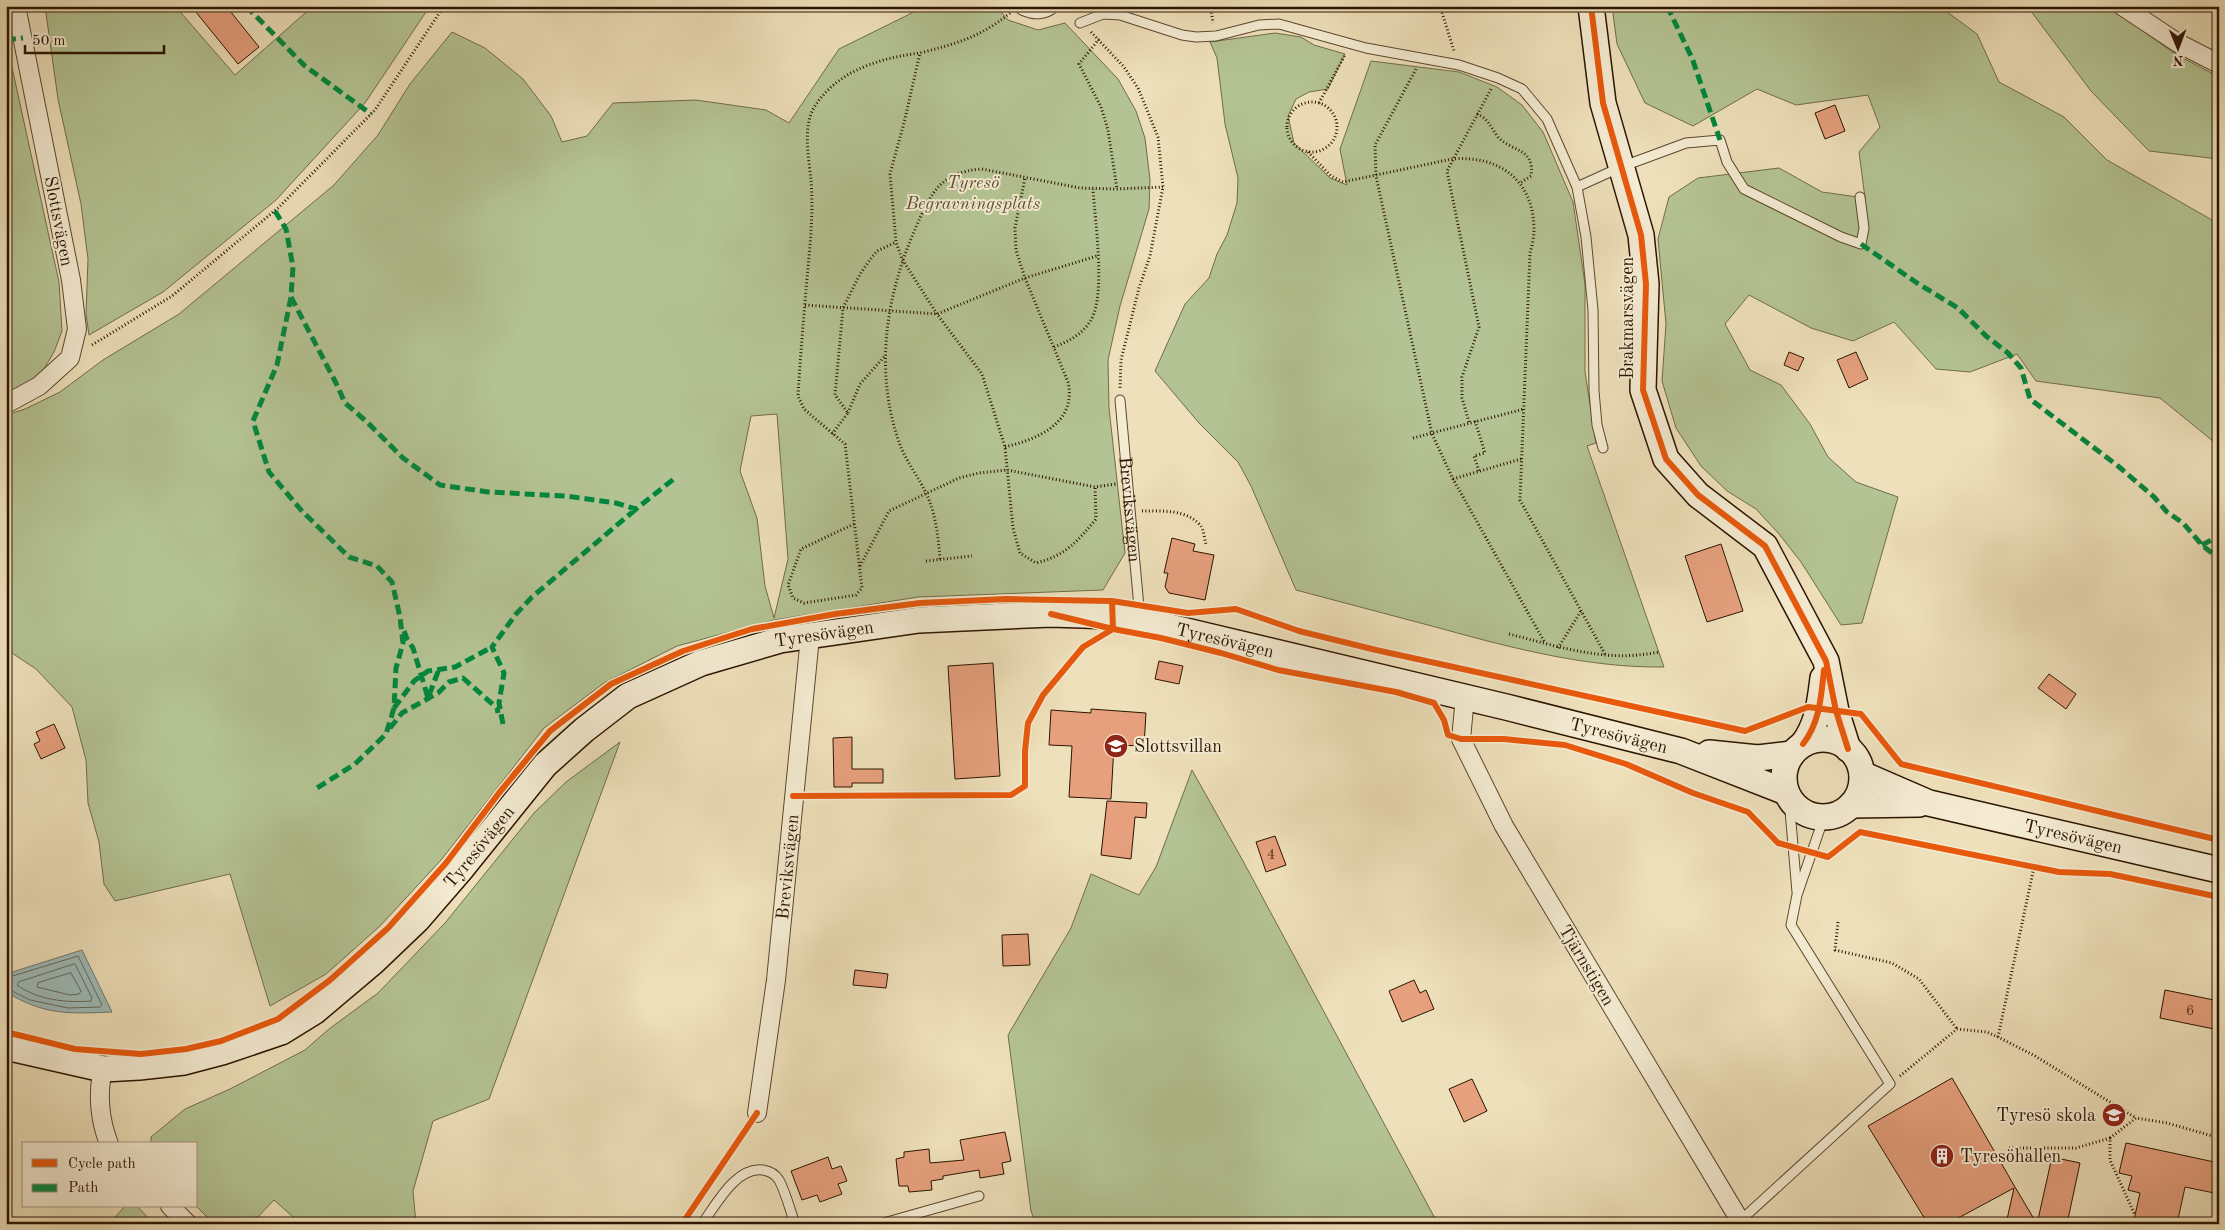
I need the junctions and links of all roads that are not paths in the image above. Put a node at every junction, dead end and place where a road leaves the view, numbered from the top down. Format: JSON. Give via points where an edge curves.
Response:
{"nodes":[{"id":1,"x":16,"y":6,"type":"edge"},
{"id":2,"x":1049,"y":6,"type":"edge"},
{"id":3,"x":1591,"y":6,"type":"edge"},
{"id":4,"x":2122,"y":6,"type":"edge"},
{"id":5,"x":1018,"y":9,"type":"edge"},
{"id":6,"x":1080,"y":23,"type":"road end"},
{"id":7,"x":2219,"y":64,"type":"edge"},
{"id":8,"x":1622,"y":167,"type":"junction"},
{"id":9,"x":1577,"y":187,"type":"junction"},
{"id":10,"x":1860,"y":197,"type":"dead end"},
{"id":11,"x":1120,"y":400,"type":"road end"},
{"id":12,"x":6,"y":404,"type":"edge"},
{"id":13,"x":1603,"y":448,"type":"dead end"},
{"id":14,"x":1140,"y":620,"type":"junction"},
{"id":15,"x":810,"y":637,"type":"junction"},
{"id":16,"x":1826,"y":661,"type":"junction"},
{"id":17,"x":1465,"y":697,"type":"junction"},
{"id":18,"x":1848,"y":748,"type":"junction"},
{"id":19,"x":1798,"y":749,"type":"junction"},
{"id":20,"x":1681,"y":751,"type":"junction"},
{"id":21,"x":1862,"y":774,"type":"junction"},
{"id":22,"x":1788,"y":796,"type":"junction"},
{"id":23,"x":1929,"y":804,"type":"junction"},
{"id":24,"x":1851,"y":805,"type":"junction"},
{"id":25,"x":1824,"y":817,"type":"junction"},
{"id":26,"x":2219,"y":870,"type":"edge"},
{"id":27,"x":1797,"y":895,"type":"junction"},
{"id":28,"x":6,"y":1047,"type":"edge"},
{"id":29,"x":103,"y":1069,"type":"junction"},
{"id":30,"x":757,"y":1113,"type":"dead end"},
{"id":31,"x":107,"y":1142,"type":"edge"},
{"id":32,"x":978,"y":1196,"type":"dead end"},
{"id":33,"x":172,"y":1208,"type":"edge"},
{"id":34,"x":1741,"y":1222,"type":"edge"},
{"id":35,"x":188,"y":1224,"type":"edge"},
{"id":36,"x":702,"y":1224,"type":"edge"},
{"id":37,"x":795,"y":1224,"type":"edge"},
{"id":38,"x":880,"y":1224,"type":"edge"}],
"edges":[{"from":1,"to":12,"type":"street","name":"Slottsvägen","via":[[71,280],[77,329],[70,358],[39,386]]},
{"from":2,"to":5,"type":"street"},
{"from":3,"to":8,"type":"main road","name":"Brakmarsvägen","via":[[1604,103]]},
{"from":4,"to":7,"type":"street","via":[[2178,44]]},
{"from":6,"to":9,"type":"lane","via":[[1103,14],[1120,14],[1196,37],[1279,24],[1352,44],[1459,65],[1522,89],[1547,119]]},
{"from":8,"to":9,"type":"lane"},
{"from":8,"to":10,"type":"lane","via":[[1686,142],[1720,140],[1727,162],[1744,189],[1860,244],[1864,228]]},
{"from":8,"to":16,"type":"main road","name":"Brakmarsvägen","via":[[1640,235],[1646,284],[1643,390],[1666,459],[1698,495],[1765,546]]},
{"from":9,"to":13,"type":"lane","via":[[1586,237],[1593,310],[1594,391]]},
{"from":11,"to":14,"type":"lane","name":"Breviksvägen"},
{"from":14,"to":15,"type":"main road","name":"Tyresövägen","via":[[1051,614],[919,620]]},
{"from":14,"to":17,"type":"main road","name":"Tyresövägen"},
{"from":15,"to":29,"type":"main road","name":"Tyresövägen","via":[[780,640],[701,663],[628,696],[544,766],[417,920],[315,1011],[281,1032],[184,1062]]},
{"from":15,"to":30,"type":"street","name":"Breviksvägen","via":[[776,980]]},
{"from":16,"to":18,"type":"main road","name":"Brakmarsvägen","via":[[1836,711]]},
{"from":16,"to":19,"type":"main road","via":[[1813,732]]},
{"from":17,"to":20,"type":"main road","name":"Tyresövägen"},
{"from":17,"to":34,"type":"street","name":"Tjärnstigen","via":[[1461,739],[1504,826]]},
{"from":18,"to":19,"type":"main road","name":"Tyresövägen","via":[[1820,739]]},
{"from":18,"to":21,"type":"main road","via":[[1859,763]]},
{"from":19,"to":20,"type":"main road","name":"Tyresövägen","via":[[1758,758]]},
{"from":19,"to":22,"type":"main road","via":[[1784,769]]},
{"from":20,"to":22,"type":"main road","name":"Tyresövägen"},
{"from":21,"to":23,"type":"main road","name":"Tyresövägen"},
{"from":21,"to":24,"type":"main road","via":[[1861,787]]},
{"from":22,"to":25,"type":"main road","name":"Tyresövägen","via":[[1801,812]]},
{"from":22,"to":27,"type":"lane"},
{"from":23,"to":24,"type":"main road","name":"Tyresövägen"},
{"from":23,"to":26,"type":"main road","name":"Tyresövägen"},
{"from":24,"to":25,"type":"main road","name":"Tyresövägen","via":[[1834,816]]},
{"from":25,"to":27,"type":"lane"},
{"from":27,"to":34,"type":"lane","via":[[1792,925],[1890,1084]]},
{"from":28,"to":29,"type":"main road"},
{"from":29,"to":31,"type":"street","via":[[98,1091],[101,1124]]},
{"from":32,"to":38,"type":"lane"},
{"from":33,"to":35,"type":"street"},
{"from":36,"to":37,"type":"lane","via":[[731,1185],[755,1169],[771,1172],[778,1179]]}]}
